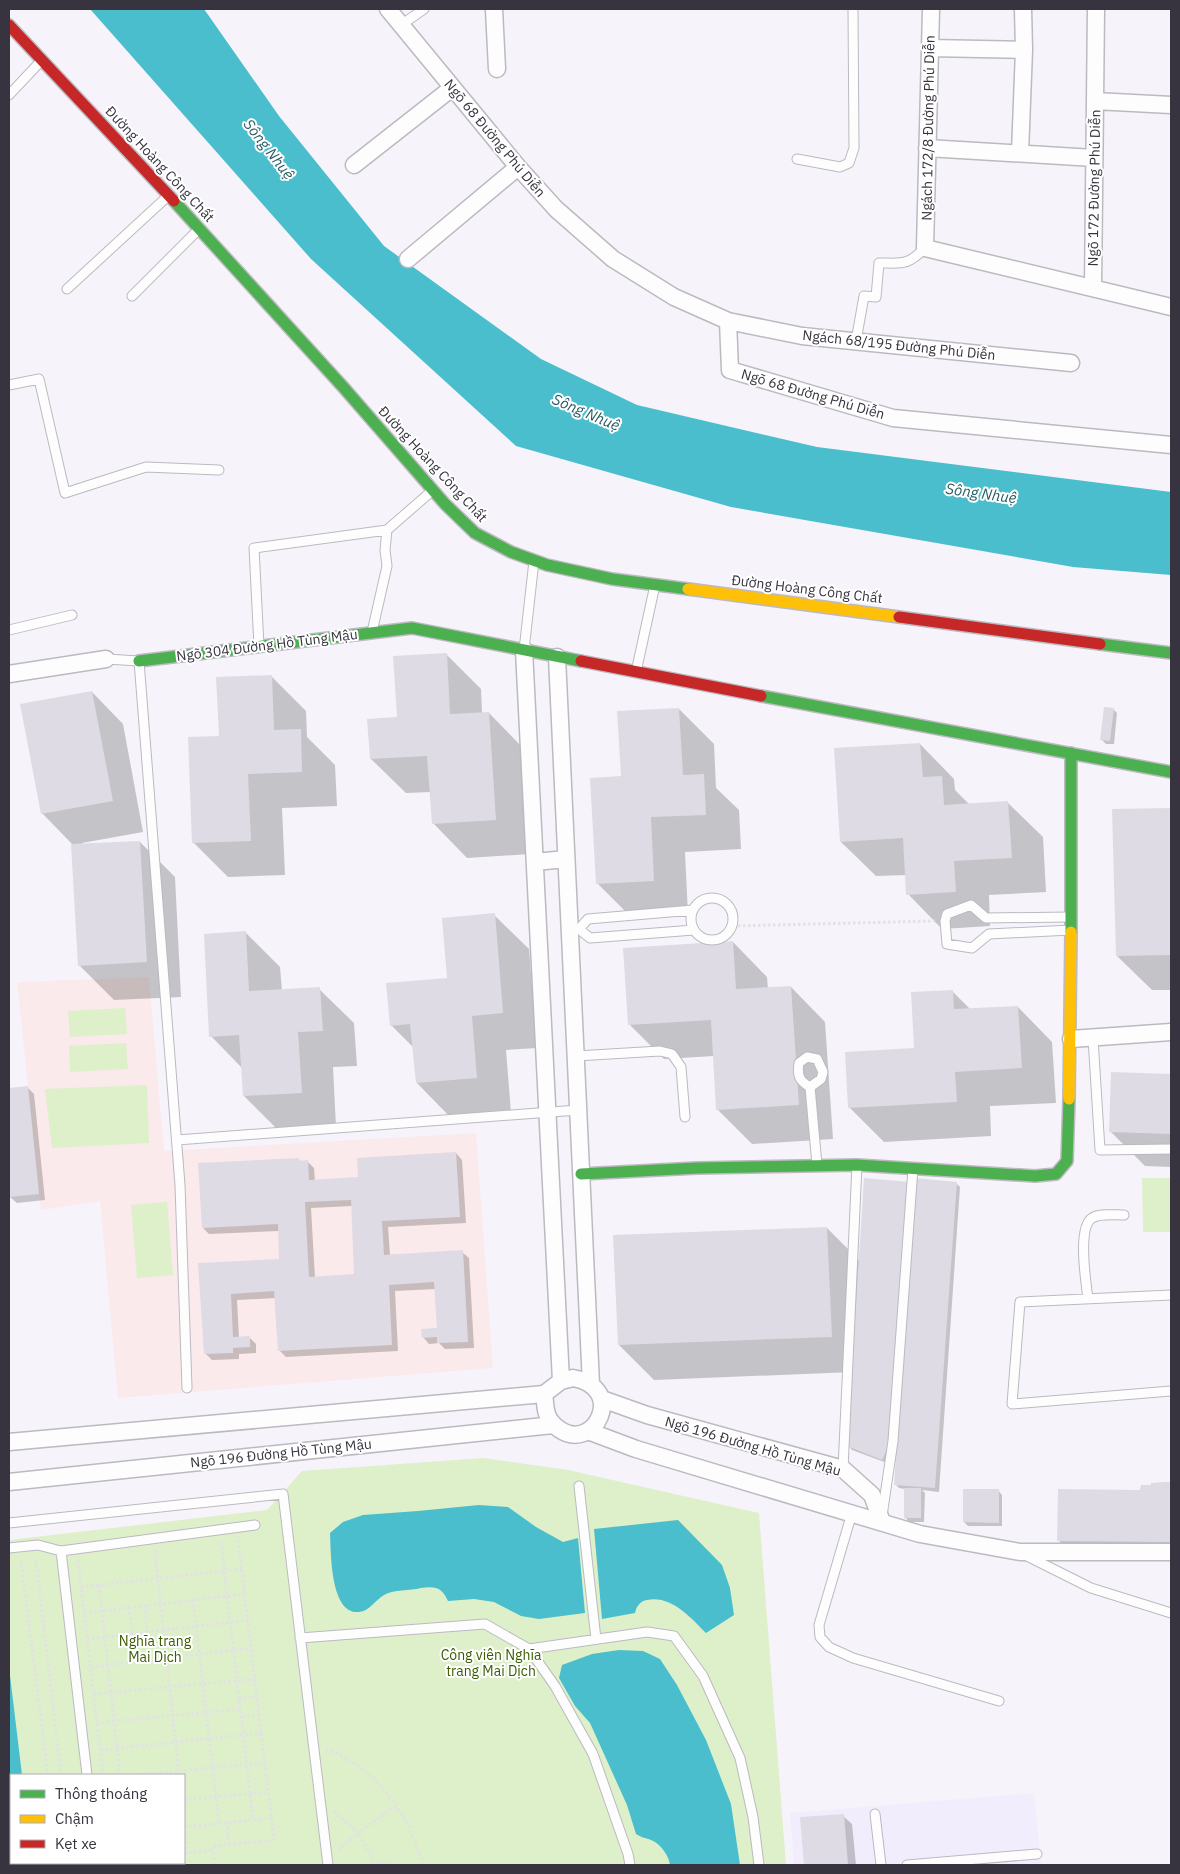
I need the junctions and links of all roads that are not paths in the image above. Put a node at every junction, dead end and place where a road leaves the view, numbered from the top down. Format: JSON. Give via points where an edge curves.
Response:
{"nodes":[{"id":1,"x":388,"y":9,"type":"edge"},
{"id":2,"x":424,"y":9,"type":"edge"},
{"id":3,"x":494,"y":9,"type":"edge"},
{"id":4,"x":853,"y":9,"type":"edge"},
{"id":5,"x":931,"y":9,"type":"edge"},
{"id":6,"x":1023,"y":9,"type":"edge"},
{"id":7,"x":1096,"y":9,"type":"edge"},
{"id":8,"x":9,"y":25,"type":"edge"},
{"id":9,"x":401,"y":26,"type":"junction"},
{"id":10,"x":930,"y":48,"type":"junction"},
{"id":11,"x":1024,"y":50,"type":"junction"},
{"id":12,"x":41,"y":61,"type":"junction"},
{"id":13,"x":498,"y":68,"type":"dead end"},
{"id":14,"x":452,"y":88,"type":"junction"},
{"id":15,"x":9,"y":95,"type":"edge"},
{"id":16,"x":1095,"y":101,"type":"junction"},
{"id":17,"x":1171,"y":105,"type":"edge"},
{"id":18,"x":927,"y":148,"type":"junction"},
{"id":19,"x":1020,"y":153,"type":"junction"},
{"id":20,"x":1094,"y":158,"type":"junction"},
{"id":21,"x":796,"y":159,"type":"dead end"},
{"id":22,"x":354,"y":166,"type":"dead end"},
{"id":23,"x":518,"y":166,"type":"junction"},
{"id":24,"x":169,"y":195,"type":"junction"},
{"id":25,"x":199,"y":228,"type":"junction"},
{"id":26,"x":925,"y":248,"type":"junction"},
{"id":27,"x":408,"y":259,"type":"dead end"},
{"id":28,"x":1093,"y":287,"type":"junction"},
{"id":29,"x":67,"y":289,"type":"dead end"},
{"id":30,"x":132,"y":296,"type":"dead end"},
{"id":31,"x":1171,"y":307,"type":"edge"},
{"id":32,"x":728,"y":321,"type":"junction"},
{"id":33,"x":856,"y":341,"type":"junction"},
{"id":34,"x":1071,"y":363,"type":"dead end"},
{"id":35,"x":9,"y":385,"type":"edge"},
{"id":36,"x":1171,"y":445,"type":"edge"},
{"id":37,"x":220,"y":470,"type":"dead end"},
{"id":38,"x":433,"y":490,"type":"junction"},
{"id":39,"x":387,"y":530,"type":"junction"},
{"id":40,"x":534,"y":561,"type":"junction"},
{"id":41,"x":655,"y":584,"type":"junction"},
{"id":42,"x":72,"y":615,"type":"dead end"},
{"id":43,"x":9,"y":630,"type":"edge"},
{"id":44,"x":372,"y":632,"type":"junction"},
{"id":45,"x":259,"y":647,"type":"junction"},
{"id":46,"x":524,"y":650,"type":"junction"},
{"id":47,"x":1171,"y":653,"type":"edge"},
{"id":48,"x":556,"y":657,"type":"junction"},
{"id":49,"x":106,"y":659,"type":"joint"},
{"id":50,"x":139,"y":661,"type":"junction"},
{"id":51,"x":636,"y":672,"type":"junction"},
{"id":52,"x":9,"y":674,"type":"edge"},
{"id":53,"x":1071,"y":753,"type":"junction"},
{"id":54,"x":1171,"y":772,"type":"edge"},
{"id":55,"x":566,"y":859,"type":"junction"},
{"id":56,"x":535,"y":862,"type":"junction"},
{"id":57,"x":693,"y":910,"type":"junction"},
{"id":58,"x":1071,"y":917,"type":"junction"},
{"id":59,"x":574,"y":929,"type":"junction"},
{"id":60,"x":694,"y":930,"type":"junction"},
{"id":61,"x":1071,"y":930,"type":"junction"},
{"id":62,"x":1171,"y":1032,"type":"edge"},
{"id":63,"x":1093,"y":1038,"type":"junction"},
{"id":64,"x":1071,"y":1039,"type":"junction"},
{"id":65,"x":576,"y":1056,"type":"junction"},
{"id":66,"x":810,"y":1088,"type":"dead end"},
{"id":67,"x":578,"y":1110,"type":"junction"},
{"id":68,"x":548,"y":1112,"type":"junction"},
{"id":69,"x":685,"y":1117,"type":"dead end"},
{"id":70,"x":177,"y":1140,"type":"junction"},
{"id":71,"x":1171,"y":1149,"type":"edge"},
{"id":72,"x":857,"y":1165,"type":"junction"},
{"id":73,"x":817,"y":1166,"type":"junction"},
{"id":74,"x":914,"y":1168,"type":"junction"},
{"id":75,"x":581,"y":1174,"type":"junction"},
{"id":76,"x":1124,"y":1215,"type":"dead end"},
{"id":77,"x":1171,"y":1295,"type":"edge"},
{"id":78,"x":1088,"y":1299,"type":"junction"},
{"id":79,"x":561,"y":1381,"type":"junction"},
{"id":80,"x":591,"y":1384,"type":"junction"},
{"id":81,"x":187,"y":1388,"type":"dead end"},
{"id":82,"x":1171,"y":1391,"type":"edge"},
{"id":83,"x":544,"y":1394,"type":"junction"},
{"id":84,"x":602,"y":1399,"type":"junction"},
{"id":85,"x":553,"y":1425,"type":"junction"},
{"id":86,"x":588,"y":1431,"type":"junction"},
{"id":87,"x":9,"y":1442,"type":"edge"},
{"id":88,"x":843,"y":1469,"type":"junction"},
{"id":89,"x":9,"y":1482,"type":"edge"},
{"id":90,"x":579,"y":1486,"type":"dead end"},
{"id":91,"x":852,"y":1513,"type":"junction"},
{"id":92,"x":882,"y":1522,"type":"junction"},
{"id":93,"x":9,"y":1523,"type":"edge"},
{"id":94,"x":255,"y":1525,"type":"dead end"},
{"id":95,"x":9,"y":1548,"type":"edge"},
{"id":96,"x":61,"y":1551,"type":"junction"},
{"id":97,"x":1020,"y":1552,"type":"junction"},
{"id":98,"x":1171,"y":1552,"type":"edge"},
{"id":99,"x":1171,"y":1613,"type":"edge"},
{"id":100,"x":300,"y":1638,"type":"junction"},
{"id":101,"x":596,"y":1639,"type":"junction"},
{"id":102,"x":529,"y":1650,"type":"junction"},
{"id":103,"x":999,"y":1701,"type":"dead end"},
{"id":104,"x":87,"y":1774,"type":"edge"},
{"id":105,"x":876,"y":1814,"type":"dead end"},
{"id":106,"x":1037,"y":1854,"type":"dead end"},
{"id":107,"x":328,"y":1862,"type":"edge"},
{"id":108,"x":630,"y":1865,"type":"edge"},
{"id":109,"x":759,"y":1865,"type":"edge"},
{"id":110,"x":880,"y":1865,"type":"edge"},
{"id":111,"x":907,"y":1865,"type":"edge"}],
"edges":[{"from":1,"to":9,"type":"street","name":"Ngõ 68 Đường Phú Diễn"},
{"from":2,"to":9,"type":"lane"},
{"from":3,"to":13,"type":"street"},
{"from":4,"to":21,"type":"lane","via":[[852,158],[840,167]]},
{"from":5,"to":10,"type":"street","name":"Ngách 172/8 Đường Phú Diễn"},
{"from":6,"to":11,"type":"street"},
{"from":7,"to":16,"type":"street","name":"Ngõ 172 Đường Phú Diễn"},
{"from":8,"to":12,"type":"street","name":"Đường Hoàng Công Chất"},
{"from":9,"to":14,"type":"street","name":"Ngõ 68 Đường Phú Diễn"},
{"from":10,"to":11,"type":"street"},
{"from":10,"to":18,"type":"street","name":"Ngách 172/8 Đường Phú Diễn"},
{"from":11,"to":19,"type":"street"},
{"from":12,"to":15,"type":"lane"},
{"from":12,"to":24,"type":"street","name":"Đường Hoàng Công Chất"},
{"from":14,"to":22,"type":"street"},
{"from":14,"to":23,"type":"street","name":"Ngõ 68 Đường Phú Diễn"},
{"from":16,"to":17,"type":"street"},
{"from":16,"to":20,"type":"street","name":"Ngõ 172 Đường Phú Diễn"},
{"from":18,"to":19,"type":"street"},
{"from":18,"to":26,"type":"street","name":"Ngách 172/8 Đường Phú Diễn"},
{"from":19,"to":20,"type":"street"},
{"from":20,"to":28,"type":"street","name":"Ngõ 172 Đường Phú Diễn"},
{"from":23,"to":27,"type":"street"},
{"from":23,"to":32,"type":"street","name":"Ngõ 68 Đường Phú Diễn","via":[[556,209],[613,259],[674,297]]},
{"from":24,"to":25,"type":"street","name":"Đường Hoàng Công Chất"},
{"from":24,"to":29,"type":"lane"},
{"from":25,"to":30,"type":"lane"},
{"from":25,"to":38,"type":"street","name":"Đường Hoàng Công Chất"},
{"from":26,"to":28,"type":"street"},
{"from":26,"to":33,"type":"lane","via":[[904,263],[879,262],[876,297],[864,296]]},
{"from":28,"to":31,"type":"street"},
{"from":32,"to":33,"type":"street","name":"Ngách 68/195 Đường Phú Diễn","via":[[802,336]]},
{"from":32,"to":36,"type":"street","name":"Ngõ 68 Đường Phú Diễn","via":[[730,370],[893,418]]},
{"from":33,"to":34,"type":"street","name":"Ngách 68/195 Đường Phú Diễn"},
{"from":35,"to":37,"type":"lane","via":[[38,379],[65,493],[146,467]]},
{"from":38,"to":39,"type":"lane"},
{"from":38,"to":40,"type":"street","name":"Đường Hoàng Công Chất","via":[[475,533]]},
{"from":39,"to":44,"type":"lane","via":[[387,566]]},
{"from":39,"to":45,"type":"lane","via":[[254,548]]},
{"from":40,"to":41,"type":"street","name":"Đường Hoàng Công Chất","via":[[612,579]]},
{"from":40,"to":46,"type":"lane"},
{"from":41,"to":47,"type":"street","name":"Đường Hoàng Công Chất"},
{"from":41,"to":51,"type":"lane"},
{"from":42,"to":43,"type":"lane"},
{"from":44,"to":45,"type":"street","name":"Ngõ 304 Đường Hồ Tùng Mậu"},
{"from":44,"to":46,"type":"street","name":"Ngõ 304 Đường Hồ Tùng Mậu","via":[[412,628]]},
{"from":45,"to":50,"type":"street","name":"Ngõ 304 Đường Hồ Tùng Mậu"},
{"from":46,"to":48,"type":"street","name":"Ngõ 304 Đường Hồ Tùng Mậu"},
{"from":46,"to":56,"type":"street"},
{"from":48,"to":51,"type":"street","name":"Ngõ 304 Đường Hồ Tùng Mậu"},
{"from":48,"to":55,"type":"street"},
{"from":49,"to":50,"type":"lane","name":"Ngõ 304 Đường Hồ Tùng Mậu"},
{"from":49,"to":52,"type":"street","name":"Ngõ 304 Đường Hồ Tùng Mậu"},
{"from":50,"to":70,"type":"lane"},
{"from":51,"to":53,"type":"street","name":"Ngõ 304 Đường Hồ Tùng Mậu"},
{"from":53,"to":54,"type":"street","name":"Ngõ 304 Đường Hồ Tùng Mậu"},
{"from":53,"to":58,"type":"street"},
{"from":55,"to":56,"type":"street"},
{"from":55,"to":59,"type":"street"},
{"from":56,"to":68,"type":"street"},
{"from":57,"to":59,"type":"lane","via":[[588,920]]},
{"from":57,"to":60,"type":"lane","via":[[691,924]]},
{"from":57,"to":60,"type":"lane","via":[[703,899],[717,898],[730,905],[733,912],[730,932],[718,940],[704,939]]},
{"from":58,"to":61,"type":"street"},
{"from":58,"to":61,"type":"lane","via":[[986,918],[971,905],[947,914],[945,921],[947,944],[972,948],[989,934]]},
{"from":59,"to":60,"type":"lane","via":[[590,938]]},
{"from":59,"to":65,"type":"street"},
{"from":61,"to":64,"type":"street"},
{"from":62,"to":63,"type":"street"},
{"from":63,"to":64,"type":"street"},
{"from":63,"to":71,"type":"lane","via":[[1100,1150]]},
{"from":64,"to":74,"type":"street","via":[[1067,1161],[1056,1174],[1035,1176]]},
{"from":65,"to":67,"type":"street"},
{"from":65,"to":69,"type":"lane","via":[[660,1051],[672,1054],[682,1067]]},
{"from":66,"to":73,"type":"lane"},
{"from":67,"to":68,"type":"lane"},
{"from":67,"to":75,"type":"street"},
{"from":68,"to":70,"type":"lane"},
{"from":68,"to":79,"type":"street"},
{"from":70,"to":81,"type":"lane"},
{"from":72,"to":73,"type":"street"},
{"from":72,"to":74,"type":"street"},
{"from":72,"to":88,"type":"lane"},
{"from":73,"to":75,"type":"street"},
{"from":74,"to":92,"type":"lane","via":[[893,1441]]},
{"from":75,"to":80,"type":"street"},
{"from":76,"to":78,"type":"lane","via":[[1092,1218],[1086,1227],[1083,1240]]},
{"from":77,"to":78,"type":"lane"},
{"from":78,"to":82,"type":"lane","via":[[1020,1302],[1012,1404]]},
{"from":79,"to":80,"type":"street","via":[[573,1378]]},
{"from":79,"to":83,"type":"street"},
{"from":80,"to":84,"type":"street"},
{"from":83,"to":85,"type":"street","via":[[547,1414]]},
{"from":83,"to":87,"type":"street"},
{"from":84,"to":86,"type":"street","via":[[602,1412]]},
{"from":84,"to":88,"type":"street","name":"Ngõ 196 Đường Hồ Tùng Mậu","via":[[648,1415]]},
{"from":85,"to":86,"type":"street","via":[[569,1434]]},
{"from":85,"to":89,"type":"street","name":"Ngõ 196 Đường Hồ Tùng Mậu"},
{"from":86,"to":91,"type":"street","via":[[636,1450]]},
{"from":88,"to":92,"type":"street","name":"Ngõ 196 Đường Hồ Tùng Mậu","via":[[872,1495]]},
{"from":90,"to":101,"type":"lane"},
{"from":91,"to":92,"type":"street"},
{"from":91,"to":103,"type":"lane","via":[[819,1625],[820,1637],[828,1647],[852,1658]]},
{"from":92,"to":97,"type":"street","via":[[920,1534]]},
{"from":93,"to":100,"type":"lane","via":[[283,1494]]},
{"from":94,"to":96,"type":"lane"},
{"from":95,"to":96,"type":"lane","via":[[38,1544]]},
{"from":96,"to":104,"type":"lane"},
{"from":97,"to":98,"type":"street"},
{"from":97,"to":99,"type":"lane","via":[[1091,1588]]},
{"from":100,"to":102,"type":"lane","via":[[485,1624]]},
{"from":100,"to":107,"type":"lane"},
{"from":101,"to":102,"type":"lane"},
{"from":101,"to":109,"type":"lane","via":[[647,1632],[674,1636],[703,1676],[740,1758]]},
{"from":102,"to":108,"type":"lane","via":[[555,1686],[593,1754]]},
{"from":105,"to":110,"type":"lane"},
{"from":106,"to":111,"type":"lane"}]}
